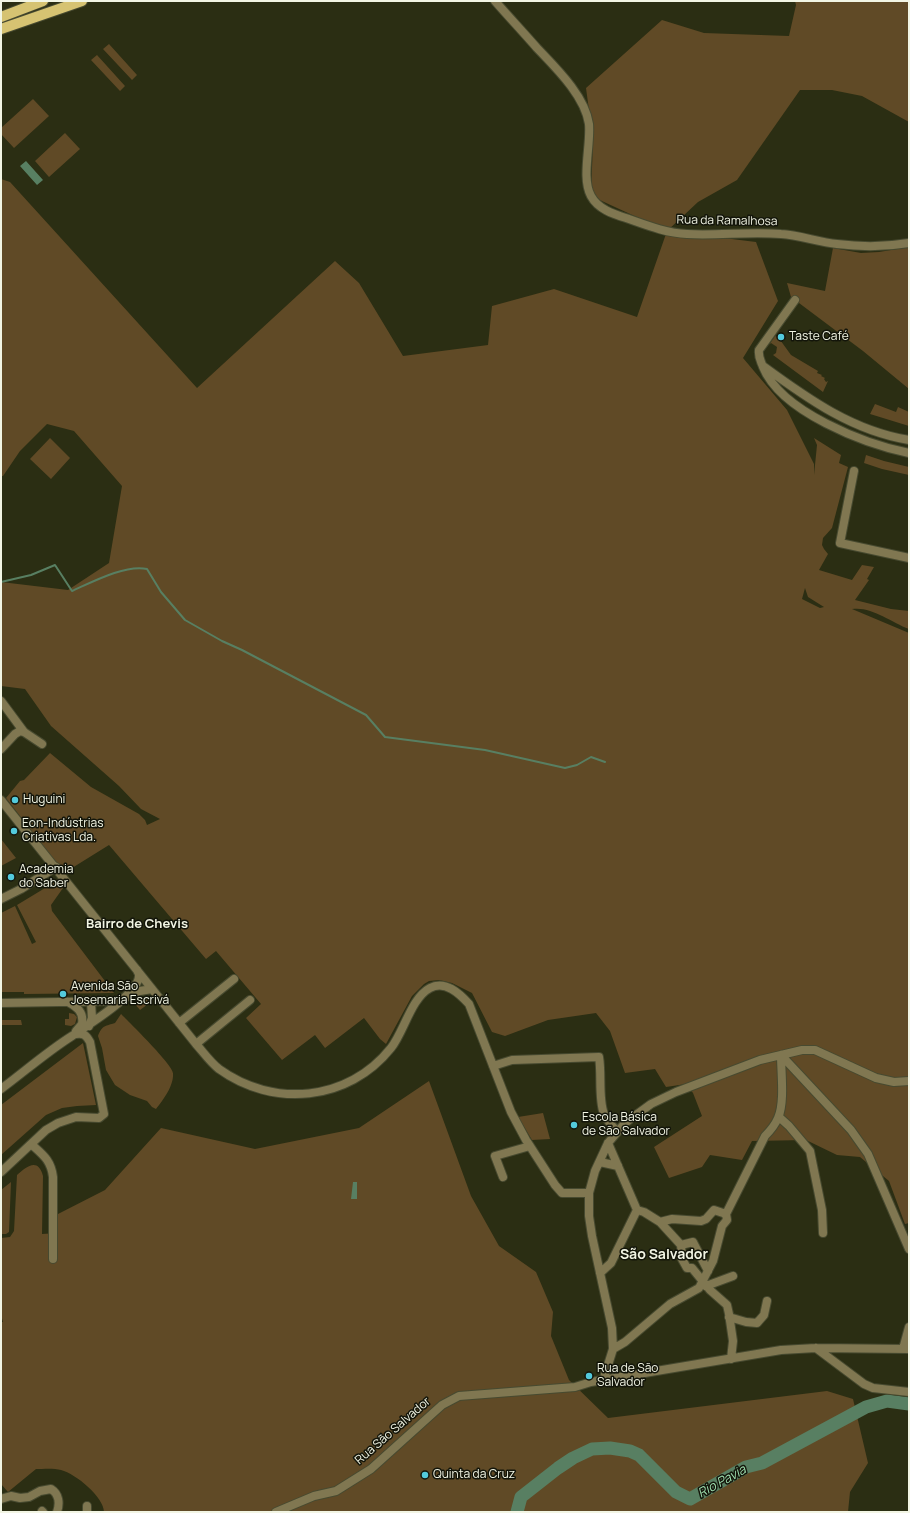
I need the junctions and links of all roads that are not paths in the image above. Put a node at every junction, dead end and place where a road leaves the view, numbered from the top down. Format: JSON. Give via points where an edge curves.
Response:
{"nodes":[{"id":1,"x":43,"y":1,"type":"edge"},
{"id":2,"x":82,"y":1,"type":"edge"},
{"id":3,"x":495,"y":1,"type":"edge"},
{"id":4,"x":1,"y":17,"type":"edge"},
{"id":5,"x":1,"y":29,"type":"edge"},
{"id":6,"x":909,"y":243,"type":"edge"},
{"id":7,"x":795,"y":300,"type":"dead end"},
{"id":8,"x":763,"y":366,"type":"junction"},
{"id":9,"x":909,"y":440,"type":"edge"},
{"id":10,"x":909,"y":453,"type":"edge"},
{"id":11,"x":854,"y":471,"type":"dead end"},
{"id":12,"x":909,"y":558,"type":"edge"},
{"id":13,"x":1,"y":701,"type":"edge"},
{"id":14,"x":24,"y":732,"type":"junction"},
{"id":15,"x":42,"y":744,"type":"dead end"},
{"id":16,"x":1,"y":749,"type":"edge"},
{"id":17,"x":1,"y":800,"type":"edge"},
{"id":18,"x":56,"y":867,"type":"junction"},
{"id":19,"x":1,"y":899,"type":"edge"},
{"id":20,"x":136,"y":970,"type":"junction"},
{"id":21,"x":234,"y":979,"type":"dead end"},
{"id":22,"x":152,"y":989,"type":"junction"},
{"id":23,"x":122,"y":1000,"type":"junction"},
{"id":24,"x":250,"y":1000,"type":"dead end"},
{"id":25,"x":66,"y":1001,"type":"junction"},
{"id":26,"x":1,"y":1002,"type":"edge"},
{"id":27,"x":91,"y":1002,"type":"junction"},
{"id":28,"x":179,"y":1023,"type":"junction"},
{"id":29,"x":88,"y":1026,"type":"junction"},
{"id":30,"x":75,"y":1034,"type":"junction"},
{"id":31,"x":90,"y":1042,"type":"junction"},
{"id":32,"x":196,"y":1044,"type":"junction"},
{"id":33,"x":781,"y":1055,"type":"junction"},
{"id":34,"x":493,"y":1066,"type":"junction"},
{"id":35,"x":909,"y":1081,"type":"edge"},
{"id":36,"x":1,"y":1089,"type":"edge"},
{"id":37,"x":779,"y":1117,"type":"junction"},
{"id":38,"x":617,"y":1132,"type":"junction"},
{"id":39,"x":608,"y":1143,"type":"junction"},
{"id":40,"x":31,"y":1144,"type":"junction"},
{"id":41,"x":530,"y":1146,"type":"junction"},
{"id":42,"x":600,"y":1162,"type":"junction"},
{"id":43,"x":618,"y":1166,"type":"junction"},
{"id":44,"x":1,"y":1172,"type":"edge"},
{"id":45,"x":503,"y":1177,"type":"dead end"},
{"id":46,"x":589,"y":1193,"type":"junction"},
{"id":47,"x":637,"y":1210,"type":"junction"},
{"id":48,"x":726,"y":1214,"type":"junction"},
{"id":49,"x":660,"y":1222,"type":"junction"},
{"id":50,"x":823,"y":1233,"type":"dead end"},
{"id":51,"x":681,"y":1245,"type":"junction"},
{"id":52,"x":909,"y":1249,"type":"edge"},
{"id":53,"x":53,"y":1259,"type":"dead end"},
{"id":54,"x":708,"y":1271,"type":"junction"},
{"id":55,"x":600,"y":1272,"type":"junction"},
{"id":56,"x":733,"y":1276,"type":"dead end"},
{"id":57,"x":704,"y":1284,"type":"junction"},
{"id":58,"x":767,"y":1301,"type":"dead end"},
{"id":59,"x":730,"y":1317,"type":"junction"},
{"id":60,"x":909,"y":1327,"type":"edge"},
{"id":61,"x":816,"y":1348,"type":"junction"},
{"id":62,"x":613,"y":1349,"type":"junction"},
{"id":63,"x":835,"y":1349,"type":"junction"},
{"id":64,"x":906,"y":1349,"type":"edge"},
{"id":65,"x":731,"y":1359,"type":"junction"},
{"id":66,"x":838,"y":1365,"type":"junction"},
{"id":67,"x":603,"y":1380,"type":"junction"},
{"id":68,"x":909,"y":1392,"type":"edge"},
{"id":69,"x":1,"y":1499,"type":"edge"},
{"id":70,"x":57,"y":1512,"type":"edge"},
{"id":71,"x":276,"y":1512,"type":"edge"}],
"edges":[{"from":1,"to":4,"type":"main road"},
{"from":2,"to":5,"type":"main road"},
{"from":3,"to":6,"type":"street","name":"Rua da Ramalhosa","via":[[563,76],[582,103],[589,124],[587,185],[597,204],[609,212],[661,230],[686,234],[782,234],[862,246]]},
{"from":7,"to":8,"type":"street","via":[[759,350],[758,357]]},
{"from":8,"to":9,"type":"street","via":[[807,398],[832,412],[860,426]]},
{"from":8,"to":10,"type":"street","via":[[776,388],[822,421],[858,438]]},
{"from":11,"to":12,"type":"street","via":[[840,543]]},
{"from":13,"to":14,"type":"street"},
{"from":14,"to":15,"type":"street"},
{"from":14,"to":16,"type":"street","via":[[15,734]]},
{"from":17,"to":18,"type":"street"},
{"from":18,"to":19,"type":"street"},
{"from":18,"to":20,"type":"street"},
{"from":20,"to":22,"type":"street"},
{"from":20,"to":23,"type":"street","via":[[139,975],[137,982]]},
{"from":21,"to":28,"type":"street"},
{"from":22,"to":23,"type":"street","via":[[140,991]]},
{"from":22,"to":28,"type":"street"},
{"from":23,"to":27,"type":"street"},
{"from":23,"to":29,"type":"street"},
{"from":24,"to":32,"type":"street"},
{"from":25,"to":26,"type":"street"},
{"from":25,"to":27,"type":"street"},
{"from":25,"to":30,"type":"street","via":[[79,1010],[83,1020]]},
{"from":27,"to":29,"type":"street","via":[[92,1018]]},
{"from":28,"to":32,"type":"street"},
{"from":29,"to":30,"type":"street"},
{"from":29,"to":31,"type":"street","via":[[91,1025]]},
{"from":30,"to":31,"type":"street","via":[[85,1034]]},
{"from":30,"to":36,"type":"street"},
{"from":31,"to":40,"type":"street","via":[[104,1114],[99,1118],[76,1117],[58,1123]]},
{"from":32,"to":34,"type":"street","via":[[211,1062],[250,1086],[269,1092],[300,1095],[326,1091],[365,1073],[390,1050],[421,995],[430,987],[439,986],[459,993],[469,1004]]},
{"from":33,"to":35,"type":"street","via":[[814,1050],[876,1078],[894,1082]]},
{"from":33,"to":37,"type":"street","via":[[782,1099]]},
{"from":33,"to":38,"type":"street","via":[[760,1060],[676,1092],[651,1104],[624,1123]]},
{"from":33,"to":52,"type":"street","via":[[851,1130],[868,1154]]},
{"from":34,"to":38,"type":"street","via":[[512,1060],[599,1058],[602,1105],[608,1121]]},
{"from":34,"to":41,"type":"street","via":[[511,1112]]},
{"from":37,"to":48,"type":"street","via":[[765,1136]]},
{"from":37,"to":50,"type":"street","via":[[810,1152],[822,1210]]},
{"from":38,"to":39,"type":"street"},
{"from":39,"to":42,"type":"street"},
{"from":39,"to":43,"type":"street"},
{"from":40,"to":44,"type":"street"},
{"from":40,"to":53,"type":"street","via":[[52,1166]]},
{"from":41,"to":45,"type":"street","via":[[495,1156]]},
{"from":41,"to":46,"type":"street","via":[[562,1193]]},
{"from":42,"to":43,"type":"street"},
{"from":42,"to":46,"type":"street"},
{"from":43,"to":47,"type":"street"},
{"from":46,"to":55,"type":"street","via":[[589,1216]]},
{"from":47,"to":49,"type":"street"},
{"from":47,"to":55,"type":"street","via":[[612,1262]]},
{"from":48,"to":49,"type":"street","via":[[714,1210],[701,1221],[672,1219]]},
{"from":48,"to":54,"type":"street","via":[[727,1220],[722,1226]]},
{"from":49,"to":51,"type":"street"},
{"from":51,"to":54,"type":"street","via":[[693,1242]]},
{"from":51,"to":57,"type":"street","via":[[686,1268],[692,1268]]},
{"from":54,"to":57,"type":"street"},
{"from":55,"to":62,"type":"street","via":[[612,1328]]},
{"from":56,"to":57,"type":"street"},
{"from":57,"to":59,"type":"street","via":[[727,1305]]},
{"from":57,"to":62,"type":"street","via":[[670,1304]]},
{"from":58,"to":59,"type":"street","via":[[764,1315],[757,1323]]},
{"from":59,"to":65,"type":"street","via":[[733,1341]]},
{"from":60,"to":64,"type":"street"},
{"from":61,"to":63,"type":"street","name":"Rua São Salvador"},
{"from":61,"to":65,"type":"street","name":"Rua São Salvador","via":[[781,1350]]},
{"from":61,"to":66,"type":"street"},
{"from":62,"to":67,"type":"street"},
{"from":63,"to":64,"type":"street","name":"Rua São Salvador"},
{"from":63,"to":66,"type":"street"},
{"from":65,"to":67,"type":"street","name":"Rua São Salvador"},
{"from":66,"to":68,"type":"street","via":[[864,1384],[874,1388]]},
{"from":67,"to":71,"type":"street","name":"Rua São Salvador","via":[[575,1388],[459,1396],[442,1405],[371,1469],[336,1491],[314,1496]]},
{"from":69,"to":70,"type":"street","via":[[11,1496],[29,1497],[40,1490],[51,1489],[57,1495]]}]}
